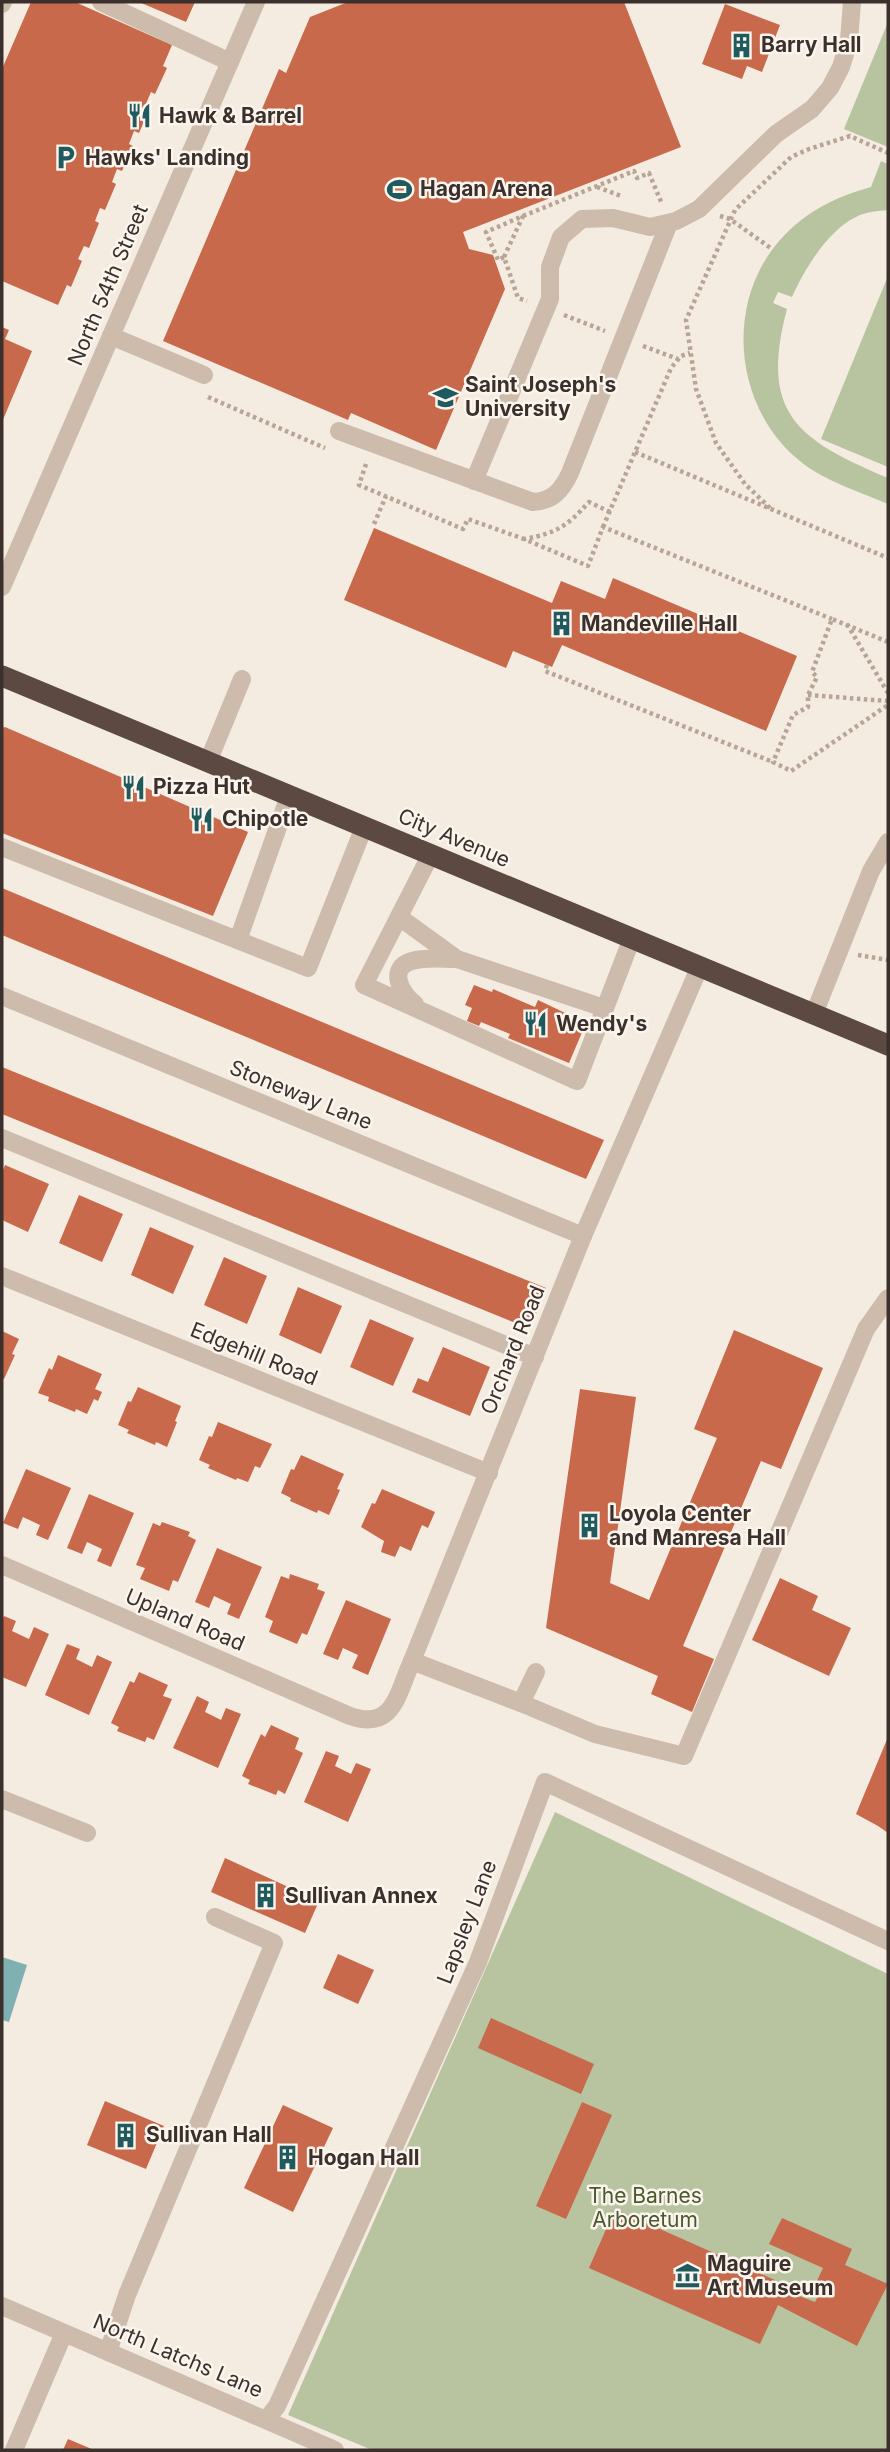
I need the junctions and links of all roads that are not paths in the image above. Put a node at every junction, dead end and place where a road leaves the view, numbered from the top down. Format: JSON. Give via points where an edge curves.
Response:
{"nodes":[{"id":1,"x":100,"y":2,"type":"edge"},
{"id":2,"x":256,"y":2,"type":"edge"},
{"id":3,"x":852,"y":2,"type":"edge"},
{"id":4,"x":230,"y":62,"type":"junction"},
{"id":5,"x":669,"y":223,"type":"junction"},
{"id":6,"x":111,"y":335,"type":"junction"},
{"id":7,"x":201,"y":384,"type":"road end"},
{"id":8,"x":339,"y":431,"type":"dead end"},
{"id":9,"x":474,"y":481,"type":"junction"},
{"id":10,"x":2,"y":587,"type":"edge"},
{"id":11,"x":2,"y":676,"type":"edge"},
{"id":12,"x":242,"y":679,"type":"dead end"},
{"id":13,"x":208,"y":762,"type":"junction"},
{"id":14,"x":289,"y":796,"type":"junction"},
{"id":15,"x":364,"y":827,"type":"junction"},
{"id":16,"x":888,"y":842,"type":"edge"},
{"id":17,"x":2,"y":847,"type":"edge"},
{"id":18,"x":431,"y":855,"type":"junction"},
{"id":19,"x":399,"y":917,"type":"junction"},
{"id":20,"x":632,"y":938,"type":"junction"},
{"id":21,"x":239,"y":940,"type":"junction"},
{"id":22,"x":457,"y":959,"type":"junction"},
{"id":23,"x":699,"y":967,"type":"junction"},
{"id":24,"x":2,"y":996,"type":"edge"},
{"id":25,"x":604,"y":1008,"type":"junction"},
{"id":26,"x":425,"y":1013,"type":"junction"},
{"id":27,"x":814,"y":1014,"type":"junction"},
{"id":28,"x":888,"y":1045,"type":"edge"},
{"id":29,"x":2,"y":1138,"type":"edge"},
{"id":30,"x":583,"y":1236,"type":"junction"},
{"id":31,"x":2,"y":1276,"type":"edge"},
{"id":32,"x":888,"y":1298,"type":"edge"},
{"id":33,"x":535,"y":1357,"type":"junction"},
{"id":34,"x":489,"y":1473,"type":"junction"},
{"id":35,"x":2,"y":1565,"type":"edge"},
{"id":36,"x":412,"y":1661,"type":"junction"},
{"id":37,"x":536,"y":1672,"type":"dead end"},
{"id":38,"x":521,"y":1703,"type":"junction"},
{"id":39,"x":350,"y":1716,"type":"joint"},
{"id":40,"x":2,"y":1798,"type":"edge"},
{"id":41,"x":87,"y":1833,"type":"dead end"},
{"id":42,"x":215,"y":1917,"type":"dead end"},
{"id":43,"x":888,"y":1941,"type":"edge"},
{"id":44,"x":2,"y":2306,"type":"edge"},
{"id":45,"x":64,"y":2333,"type":"junction"},
{"id":46,"x":108,"y":2352,"type":"junction"},
{"id":47,"x":267,"y":2419,"type":"junction"},
{"id":48,"x":14,"y":2450,"type":"edge"},
{"id":49,"x":335,"y":2450,"type":"edge"}],
"edges":[{"from":1,"to":4,"type":"street"},
{"from":2,"to":4,"type":"street","name":"North 54th Street"},
{"from":3,"to":5,"type":"street","via":[[849,41],[830,88],[699,209]]},
{"from":4,"to":6,"type":"street","name":"North 54th Street"},
{"from":5,"to":9,"type":"street","via":[[650,228],[613,218],[582,219],[561,237],[550,267],[550,299]]},
{"from":5,"to":9,"type":"street","via":[[562,489],[544,501],[533,502]]},
{"from":6,"to":7,"type":"street"},
{"from":6,"to":10,"type":"street","name":"North 54th Street"},
{"from":8,"to":9,"type":"street"},
{"from":11,"to":13,"type":"highway","name":"City Avenue"},
{"from":12,"to":13,"type":"street"},
{"from":13,"to":14,"type":"highway","name":"City Avenue"},
{"from":14,"to":15,"type":"highway","name":"City Avenue"},
{"from":14,"to":21,"type":"street"},
{"from":15,"to":18,"type":"highway","name":"City Avenue"},
{"from":15,"to":21,"type":"street","via":[[308,968]]},
{"from":16,"to":27,"type":"street","via":[[871,871]]},
{"from":17,"to":21,"type":"street"},
{"from":18,"to":19,"type":"street"},
{"from":18,"to":20,"type":"highway","name":"City Avenue"},
{"from":19,"to":22,"type":"street"},
{"from":19,"to":26,"type":"street","via":[[364,985]]},
{"from":20,"to":23,"type":"highway","name":"City Avenue"},
{"from":20,"to":25,"type":"street"},
{"from":22,"to":25,"type":"street"},
{"from":22,"to":26,"type":"street","via":[[411,961],[398,975],[398,986],[406,998]]},
{"from":23,"to":27,"type":"highway","name":"City Avenue"},
{"from":23,"to":30,"type":"street","name":"Orchard Road"},
{"from":24,"to":30,"type":"street","name":"Stoneway Lane"},
{"from":25,"to":26,"type":"street","via":[[577,1081]]},
{"from":27,"to":28,"type":"highway","name":"City Avenue"},
{"from":29,"to":33,"type":"street"},
{"from":30,"to":33,"type":"street","name":"Orchard Road"},
{"from":31,"to":34,"type":"street","name":"Edgehill Road"},
{"from":32,"to":38,"type":"street","via":[[866,1329],[684,1756],[595,1734]]},
{"from":33,"to":34,"type":"street","name":"Orchard Road"},
{"from":34,"to":36,"type":"street","name":"Orchard Road"},
{"from":35,"to":39,"type":"street","name":"Upland Road"},
{"from":36,"to":38,"type":"street"},
{"from":36,"to":39,"type":"street","name":"Orchard Road","via":[[383,1717],[374,1721]]},
{"from":37,"to":38,"type":"street"},
{"from":40,"to":41,"type":"street"},
{"from":42,"to":46,"type":"street","via":[[274,1943],[127,2295]]},
{"from":43,"to":47,"type":"street","name":"Lapsley Lane","via":[[545,1782],[478,1962]]},
{"from":44,"to":45,"type":"street","name":"North Latchs Lane"},
{"from":45,"to":46,"type":"street","name":"North Latchs Lane"},
{"from":45,"to":48,"type":"street"},
{"from":46,"to":47,"type":"street","name":"North Latchs Lane"},
{"from":47,"to":49,"type":"street","name":"North Latchs Lane"}]}
